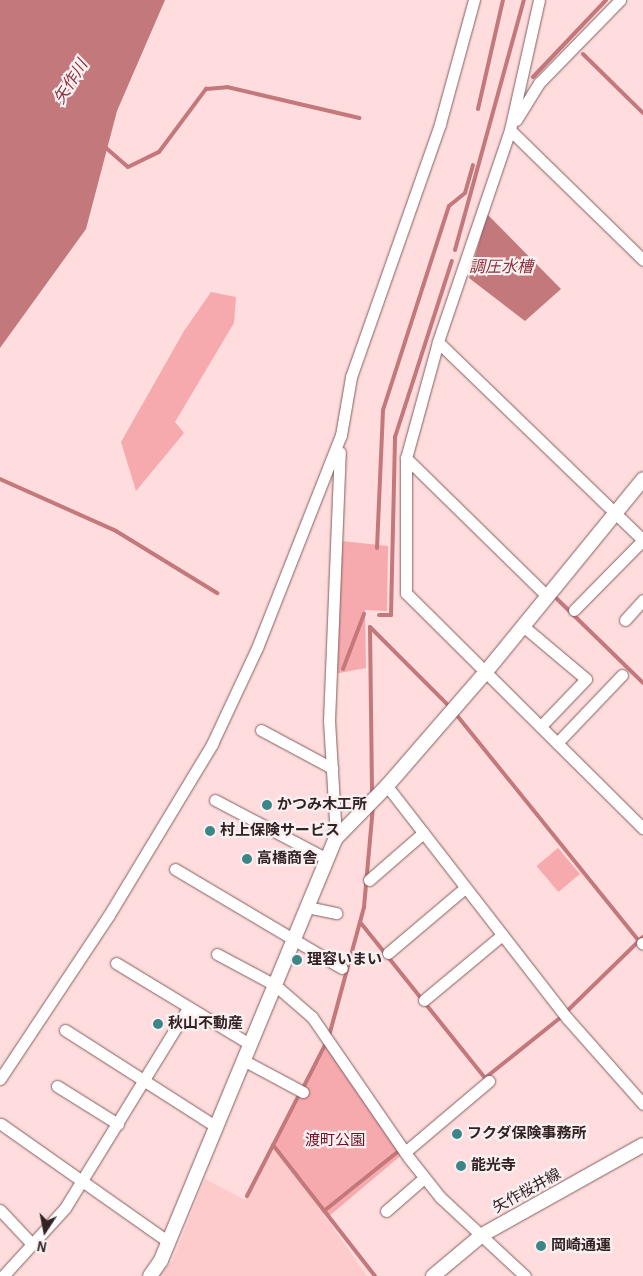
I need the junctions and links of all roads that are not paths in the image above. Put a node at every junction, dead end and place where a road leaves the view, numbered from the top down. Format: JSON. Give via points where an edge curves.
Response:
{"nodes":[{"id":1,"x":474,"y":0,"type":"edge"},
{"id":2,"x":540,"y":0,"type":"edge"},
{"id":3,"x":620,"y":0,"type":"edge"},
{"id":4,"x":510,"y":130,"type":"junction"},
{"id":5,"x":643,"y":260,"type":"edge"},
{"id":6,"x":438,"y":342,"type":"junction"},
{"id":7,"x":341,"y":435,"type":"junction"},
{"id":8,"x":406,"y":458,"type":"junction"},
{"id":9,"x":643,"y":479,"type":"edge"},
{"id":10,"x":615,"y":512,"type":"junction"},
{"id":11,"x":643,"y":540,"type":"edge"},
{"id":12,"x":547,"y":596,"type":"junction"},
{"id":13,"x":643,"y":600,"type":"edge"},
{"id":14,"x":574,"y":610,"type":"dead end"},
{"id":15,"x":625,"y":620,"type":"dead end"},
{"id":16,"x":523,"y":626,"type":"junction"},
{"id":17,"x":485,"y":673,"type":"junction"},
{"id":18,"x":622,"y":675,"type":"dead end"},
{"id":19,"x":540,"y":727,"type":"junction"},
{"id":20,"x":261,"y":730,"type":"dead end"},
{"id":21,"x":556,"y":743,"type":"junction"},
{"id":22,"x":332,"y":768,"type":"junction"},
{"id":23,"x":387,"y":786,"type":"junction"},
{"id":24,"x":215,"y":800,"type":"dead end"},
{"id":25,"x":643,"y":828,"type":"edge"},
{"id":26,"x":423,"y":833,"type":"junction"},
{"id":27,"x":336,"y":838,"type":"junction"},
{"id":28,"x":327,"y":859,"type":"junction"},
{"id":29,"x":175,"y":869,"type":"dead end"},
{"id":30,"x":369,"y":880,"type":"dead end"},
{"id":31,"x":465,"y":888,"type":"junction"},
{"id":32,"x":307,"y":907,"type":"junction"},
{"id":33,"x":336,"y":913,"type":"dead end"},
{"id":34,"x":502,"y":935,"type":"junction"},
{"id":35,"x":294,"y":939,"type":"junction"},
{"id":36,"x":388,"y":953,"type":"dead end"},
{"id":37,"x":217,"y":954,"type":"dead end"},
{"id":38,"x":116,"y":963,"type":"dead end"},
{"id":39,"x":342,"y":968,"type":"dead end"},
{"id":40,"x":275,"y":984,"type":"junction"},
{"id":41,"x":424,"y":1000,"type":"dead end"},
{"id":42,"x":188,"y":1008,"type":"junction"},
{"id":43,"x":65,"y":1030,"type":"dead end"},
{"id":44,"x":250,"y":1044,"type":"junction"},
{"id":45,"x":243,"y":1060,"type":"junction"},
{"id":46,"x":0,"y":1079,"type":"edge"},
{"id":47,"x":146,"y":1080,"type":"junction"},
{"id":48,"x":488,"y":1081,"type":"dead end"},
{"id":49,"x":57,"y":1086,"type":"dead end"},
{"id":50,"x":303,"y":1092,"type":"dead end"},
{"id":51,"x":643,"y":1104,"type":"edge"},
{"id":52,"x":1,"y":1124,"type":"edge"},
{"id":53,"x":118,"y":1124,"type":"junction"},
{"id":54,"x":216,"y":1126,"type":"junction"},
{"id":55,"x":643,"y":1145,"type":"edge"},
{"id":56,"x":405,"y":1152,"type":"junction"},
{"id":57,"x":424,"y":1178,"type":"junction"},
{"id":58,"x":82,"y":1181,"type":"junction"},
{"id":59,"x":0,"y":1210,"type":"edge"},
{"id":60,"x":386,"y":1211,"type":"dead end"},
{"id":61,"x":482,"y":1235,"type":"junction"},
{"id":62,"x":169,"y":1242,"type":"junction"},
{"id":63,"x":32,"y":1244,"type":"junction"},
{"id":64,"x":3,"y":1276,"type":"edge"},
{"id":65,"x":150,"y":1276,"type":"edge"},
{"id":66,"x":433,"y":1276,"type":"edge"},
{"id":67,"x":525,"y":1276,"type":"edge"}],
"edges":[{"from":1,"to":7,"type":"street","via":[[440,124],[351,377]]},
{"from":2,"to":4,"type":"street"},
{"from":3,"to":4,"type":"street","via":[[539,83]]},
{"from":4,"to":5,"type":"street"},
{"from":4,"to":6,"type":"street"},
{"from":6,"to":8,"type":"street"},
{"from":6,"to":10,"type":"street"},
{"from":7,"to":22,"type":"street","via":[[329,721]]},
{"from":7,"to":46,"type":"street","via":[[256,648],[212,744],[109,915]]},
{"from":8,"to":12,"type":"street"},
{"from":8,"to":17,"type":"street","via":[[406,593]]},
{"from":9,"to":10,"type":"street"},
{"from":10,"to":11,"type":"street"},
{"from":10,"to":12,"type":"street"},
{"from":11,"to":14,"type":"street"},
{"from":12,"to":16,"type":"street"},
{"from":13,"to":15,"type":"street"},
{"from":16,"to":17,"type":"street"},
{"from":16,"to":19,"type":"street","via":[[586,680]]},
{"from":17,"to":19,"type":"street"},
{"from":17,"to":23,"type":"street"},
{"from":18,"to":21,"type":"street"},
{"from":19,"to":21,"type":"street"},
{"from":20,"to":22,"type":"street"},
{"from":21,"to":25,"type":"street"},
{"from":22,"to":27,"type":"street"},
{"from":23,"to":26,"type":"street"},
{"from":23,"to":27,"type":"street"},
{"from":24,"to":28,"type":"street"},
{"from":26,"to":30,"type":"street"},
{"from":26,"to":31,"type":"street"},
{"from":27,"to":28,"type":"street"},
{"from":28,"to":32,"type":"street"},
{"from":29,"to":35,"type":"street"},
{"from":31,"to":34,"type":"street"},
{"from":31,"to":36,"type":"street"},
{"from":32,"to":33,"type":"street"},
{"from":32,"to":35,"type":"street"},
{"from":34,"to":41,"type":"street"},
{"from":34,"to":51,"type":"street","via":[[567,1018]]},
{"from":35,"to":39,"type":"street"},
{"from":35,"to":40,"type":"street"},
{"from":37,"to":40,"type":"street"},
{"from":38,"to":42,"type":"street"},
{"from":40,"to":44,"type":"street"},
{"from":40,"to":56,"type":"street","via":[[312,1017]]},
{"from":42,"to":44,"type":"street"},
{"from":42,"to":47,"type":"street"},
{"from":43,"to":47,"type":"street"},
{"from":44,"to":45,"type":"street"},
{"from":45,"to":50,"type":"street"},
{"from":45,"to":54,"type":"street"},
{"from":47,"to":53,"type":"street"},
{"from":47,"to":54,"type":"street"},
{"from":48,"to":56,"type":"street"},
{"from":49,"to":53,"type":"street"},
{"from":52,"to":58,"type":"street"},
{"from":53,"to":58,"type":"street"},
{"from":54,"to":62,"type":"street"},
{"from":55,"to":61,"type":"street","name":"矢作桜井線"},
{"from":56,"to":57,"type":"street"},
{"from":57,"to":60,"type":"street"},
{"from":57,"to":61,"type":"street"},
{"from":58,"to":62,"type":"street"},
{"from":58,"to":63,"type":"street","via":[[65,1208]]},
{"from":59,"to":63,"type":"street"},
{"from":61,"to":66,"type":"street","name":"矢作桜井線"},
{"from":61,"to":67,"type":"street"},
{"from":62,"to":65,"type":"street"},
{"from":63,"to":64,"type":"street"}]}
